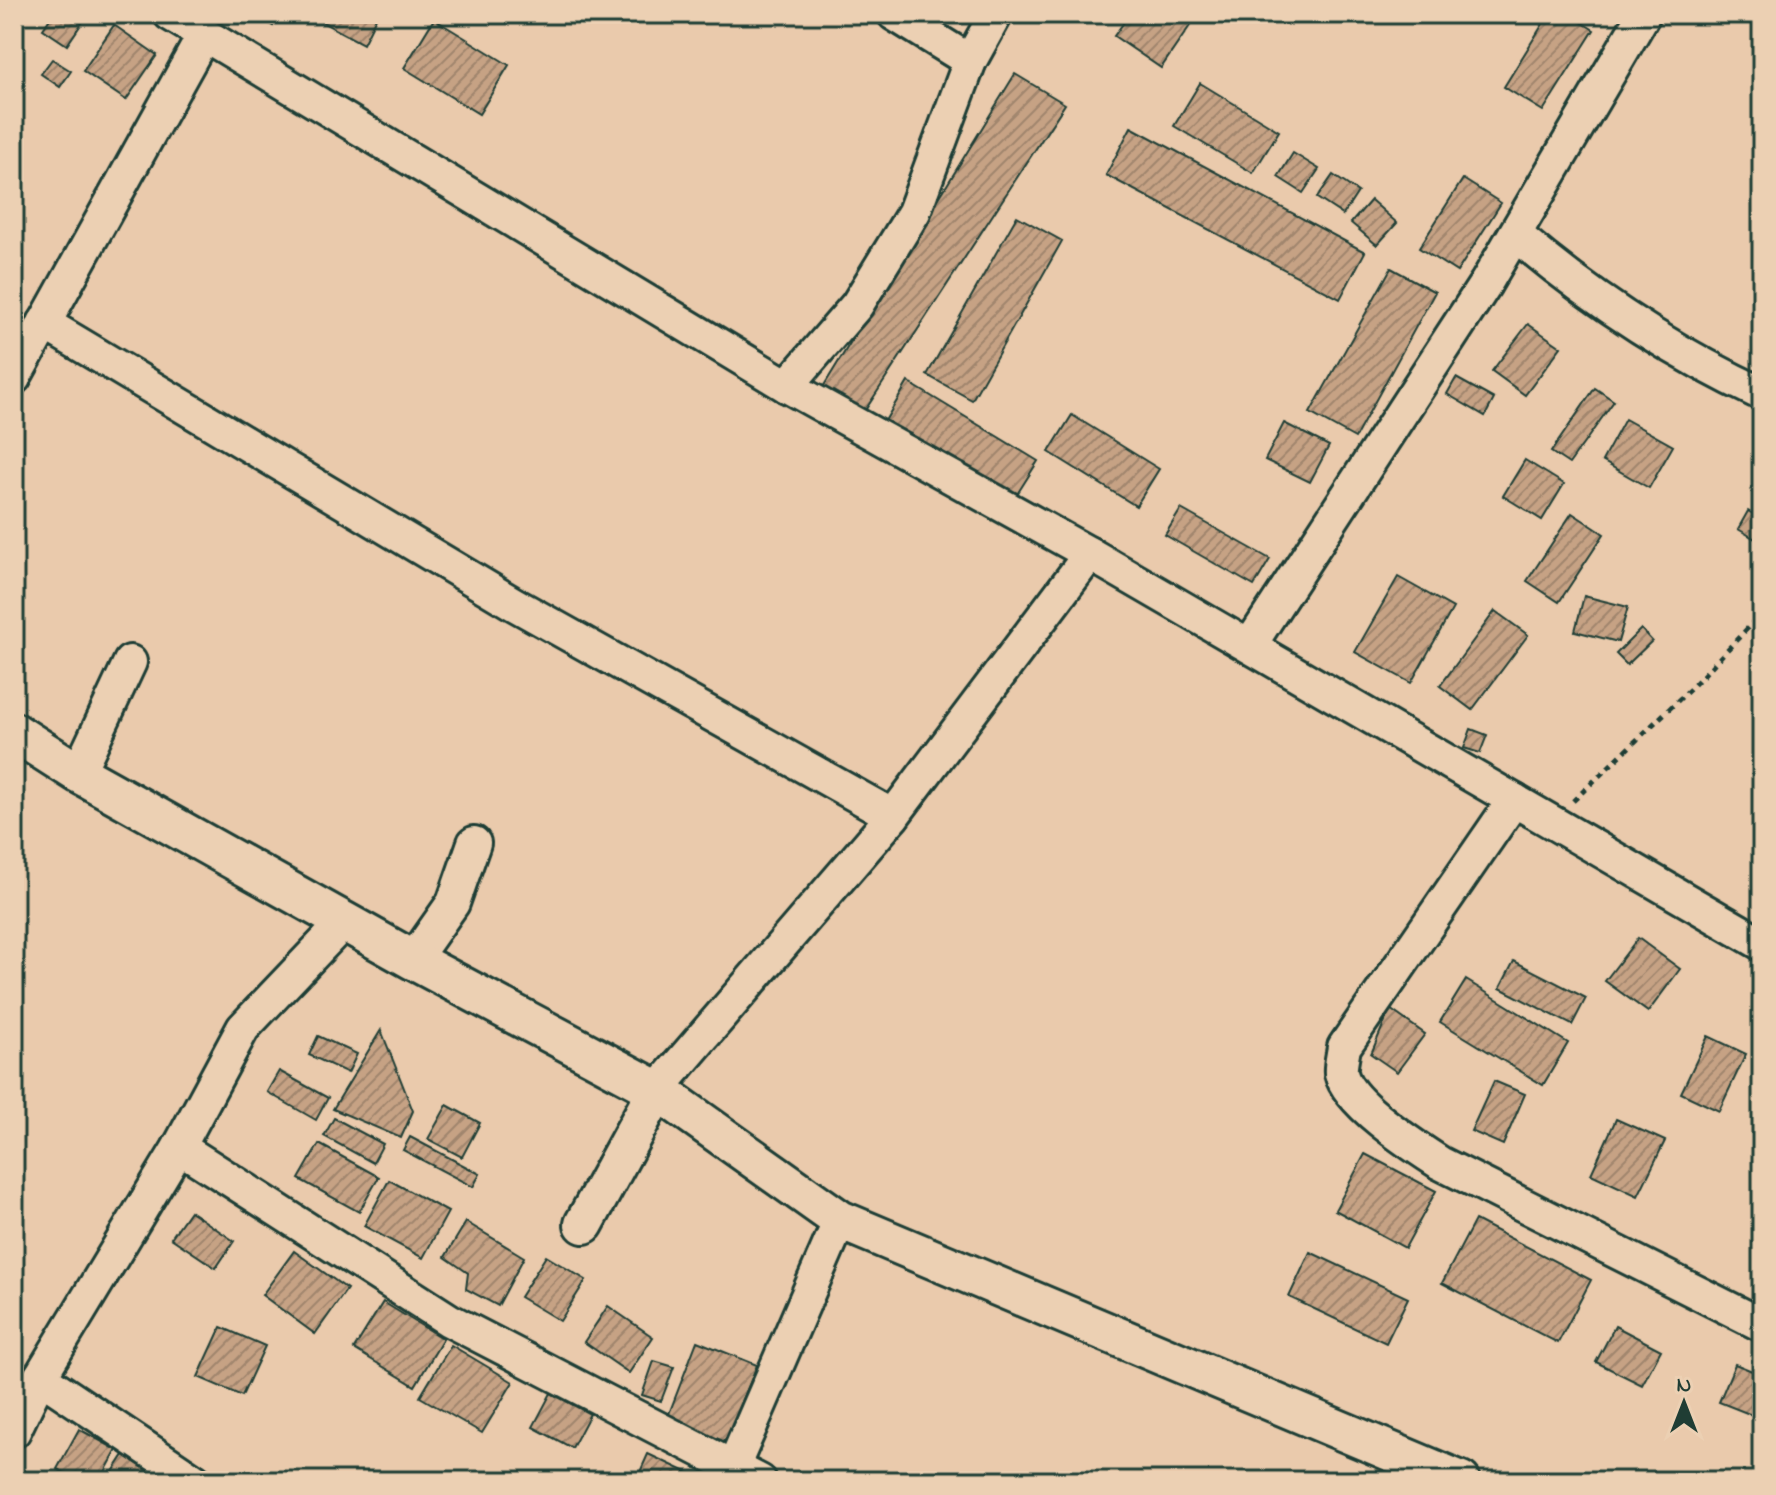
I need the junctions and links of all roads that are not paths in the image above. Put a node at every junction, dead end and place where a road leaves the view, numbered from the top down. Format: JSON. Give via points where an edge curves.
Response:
{"nodes":[{"id":1,"x":170,"y":14,"type":"edge"},
{"id":2,"x":894,"y":14,"type":"edge"},
{"id":3,"x":996,"y":14,"type":"edge"},
{"id":4,"x":1644,"y":14,"type":"edge"},
{"id":5,"x":204,"y":35,"type":"junction"},
{"id":6,"x":970,"y":61,"type":"junction"},
{"id":7,"x":1516,"y":235,"type":"junction"},
{"id":8,"x":44,"y":323,"type":"junction"},
{"id":9,"x":14,"y":378,"type":"edge"},
{"id":10,"x":787,"y":386,"type":"junction"},
{"id":11,"x":1762,"y":394,"type":"edge"},
{"id":12,"x":1090,"y":554,"type":"junction"},
{"id":13,"x":1250,"y":645,"type":"junction"},
{"id":14,"x":130,"y":662,"type":"dead end"},
{"id":15,"x":14,"y":732,"type":"edge"},
{"id":16,"x":78,"y":773,"type":"junction"},
{"id":17,"x":1514,"y":800,"type":"junction"},
{"id":18,"x":893,"y":816,"type":"junction"},
{"id":19,"x":474,"y":843,"type":"dead end"},
{"id":20,"x":346,"y":920,"type":"junction"},
{"id":21,"x":1762,"y":944,"type":"edge"},
{"id":22,"x":413,"y":960,"type":"junction"},
{"id":23,"x":657,"y":1090,"type":"junction"},
{"id":24,"x":179,"y":1147,"type":"junction"},
{"id":25,"x":840,"y":1220,"type":"junction"},
{"id":26,"x":584,"y":1224,"type":"dead end"},
{"id":27,"x":1762,"y":1325,"type":"edge"},
{"id":28,"x":40,"y":1377,"type":"junction"},
{"id":29,"x":14,"y":1431,"type":"edge"},
{"id":30,"x":739,"y":1477,"type":"edge"},
{"id":31,"x":195,"y":1481,"type":"edge"},
{"id":32,"x":1461,"y":1481,"type":"edge"}],
"edges":[{"from":1,"to":5,"type":"street"},
{"from":2,"to":6,"type":"street"},
{"from":3,"to":6,"type":"street"},
{"from":4,"to":7,"type":"street"},
{"from":5,"to":8,"type":"street"},
{"from":5,"to":10,"type":"street"},
{"from":6,"to":10,"type":"street","via":[[914,212],[857,305]]},
{"from":7,"to":11,"type":"street","via":[[1567,279],[1713,371]]},
{"from":7,"to":13,"type":"street"},
{"from":8,"to":9,"type":"street"},
{"from":8,"to":18,"type":"street","via":[[514,604]]},
{"from":10,"to":12,"type":"street"},
{"from":12,"to":13,"type":"street"},
{"from":12,"to":18,"type":"street"},
{"from":13,"to":17,"type":"street"},
{"from":14,"to":16,"type":"street"},
{"from":15,"to":16,"type":"street"},
{"from":16,"to":20,"type":"street"},
{"from":17,"to":21,"type":"street"},
{"from":17,"to":27,"type":"street","via":[[1344,1047],[1341,1073],[1352,1092],[1390,1130],[1440,1163]]},
{"from":18,"to":23,"type":"street"},
{"from":19,"to":22,"type":"street","via":[[453,903]]},
{"from":20,"to":22,"type":"street"},
{"from":20,"to":24,"type":"street","via":[[243,1028]]},
{"from":22,"to":23,"type":"street"},
{"from":23,"to":25,"type":"street"},
{"from":23,"to":26,"type":"street"},
{"from":24,"to":28,"type":"street"},
{"from":24,"to":30,"type":"street","via":[[449,1320]]},
{"from":25,"to":30,"type":"street"},
{"from":25,"to":32,"type":"street"},
{"from":28,"to":29,"type":"street"},
{"from":28,"to":31,"type":"street"}]}
